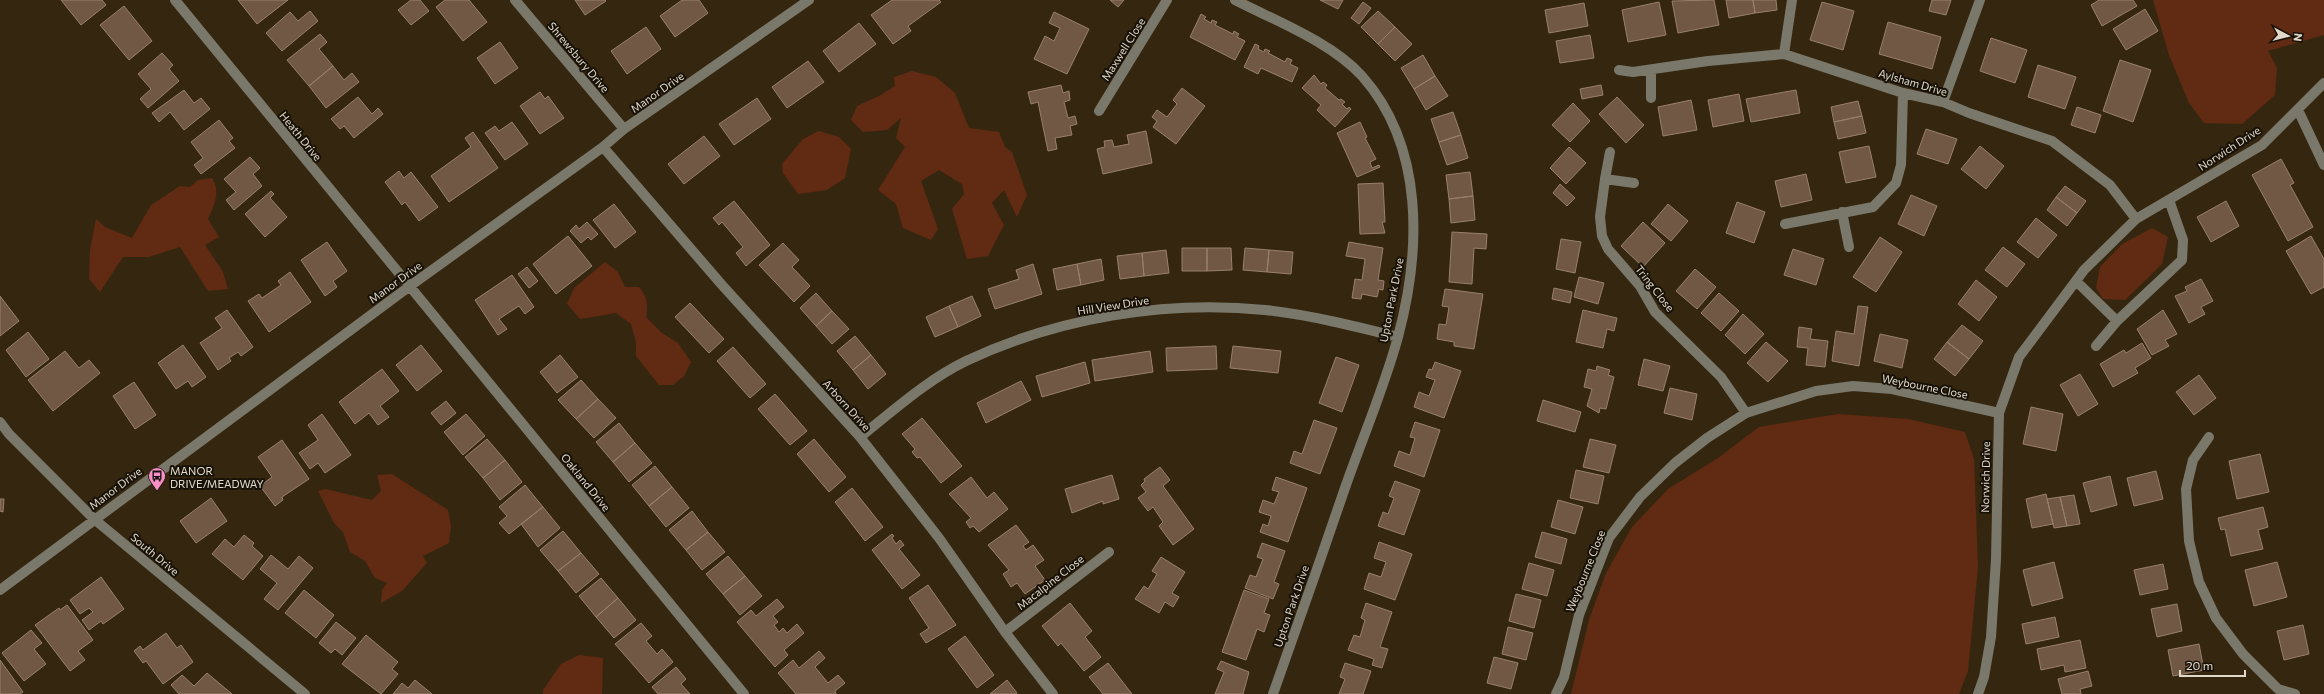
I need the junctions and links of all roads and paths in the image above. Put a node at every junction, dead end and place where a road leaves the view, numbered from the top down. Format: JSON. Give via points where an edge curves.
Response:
{"nodes":[{"id":1,"x":175,"y":0,"type":"edge"},
{"id":2,"x":515,"y":0,"type":"edge"},
{"id":3,"x":808,"y":0,"type":"edge"},
{"id":4,"x":1167,"y":0,"type":"edge"},
{"id":5,"x":1235,"y":0,"type":"edge"},
{"id":6,"x":1792,"y":0,"type":"edge"},
{"id":7,"x":1980,"y":0,"type":"edge"},
{"id":8,"x":1784,"y":54,"type":"junction"},
{"id":9,"x":1618,"y":70,"type":"dead end"},
{"id":10,"x":1651,"y":70,"type":"junction"},
{"id":11,"x":2324,"y":83,"type":"edge"},
{"id":12,"x":1903,"y":93,"type":"junction"},
{"id":13,"x":1651,"y":98,"type":"dead end"},
{"id":14,"x":1943,"y":102,"type":"junction"},
{"id":15,"x":2298,"y":110,"type":"junction"},
{"id":16,"x":1099,"y":111,"type":"dead end"},
{"id":17,"x":624,"y":129,"type":"junction"},
{"id":18,"x":603,"y":148,"type":"junction"},
{"id":19,"x":1610,"y":152,"type":"dead end"},
{"id":20,"x":2324,"y":165,"type":"edge"},
{"id":21,"x":1605,"y":179,"type":"junction"},
{"id":22,"x":1634,"y":183,"type":"dead end"},
{"id":23,"x":2169,"y":200,"type":"junction"},
{"id":24,"x":1842,"y":212,"type":"junction"},
{"id":25,"x":2136,"y":219,"type":"junction"},
{"id":26,"x":1785,"y":224,"type":"dead end"},
{"id":27,"x":1849,"y":247,"type":"dead end"},
{"id":28,"x":2076,"y":281,"type":"junction"},
{"id":29,"x":410,"y":286,"type":"junction"},
{"id":30,"x":2117,"y":321,"type":"junction"},
{"id":31,"x":1398,"y":337,"type":"junction"},
{"id":32,"x":2096,"y":346,"type":"dead end"},
{"id":33,"x":1746,"y":413,"type":"junction"},
{"id":34,"x":1999,"y":413,"type":"junction"},
{"id":35,"x":0,"y":422,"type":"edge"},
{"id":36,"x":860,"y":437,"type":"junction"},
{"id":37,"x":2209,"y":437,"type":"dead end"},
{"id":38,"x":94,"y":519,"type":"junction"},
{"id":39,"x":1109,"y":552,"type":"dead end"},
{"id":40,"x":0,"y":590,"type":"edge"},
{"id":41,"x":1006,"y":632,"type":"junction"},
{"id":42,"x":305,"y":694,"type":"edge"},
{"id":43,"x":744,"y":694,"type":"edge"},
{"id":44,"x":1054,"y":694,"type":"edge"},
{"id":45,"x":1273,"y":694,"type":"edge"},
{"id":46,"x":1556,"y":694,"type":"edge"},
{"id":47,"x":1978,"y":694,"type":"edge"},
{"id":48,"x":2295,"y":694,"type":"edge"}],
"edges":[{"from":1,"to":29,"type":"street","name":"Heath Drive"},
{"from":2,"to":17,"type":"street","name":"Shrewsbury Drive"},
{"from":3,"to":17,"type":"street","name":"Manor Drive"},
{"from":4,"to":16,"type":"street","name":"Maxwell Close"},
{"from":5,"to":31,"type":"street","name":"Upton Park Drive","via":[[1328,48],[1361,76],[1394,123],[1410,180],[1413,216],[1413,259]]},
{"from":6,"to":8,"type":"street"},
{"from":7,"to":14,"type":"street"},
{"from":8,"to":10,"type":"street","name":"Aylsham Drive","via":[[1708,61]]},
{"from":8,"to":12,"type":"street","name":"Aylsham Drive"},
{"from":9,"to":10,"type":"street","name":"Aylsham Drive"},
{"from":10,"to":13,"type":"street"},
{"from":11,"to":15,"type":"street","name":"Norwich Drive"},
{"from":12,"to":14,"type":"street","name":"Aylsham Drive"},
{"from":12,"to":24,"type":"street","via":[[1901,165],[1896,182],[1873,207]]},
{"from":14,"to":25,"type":"street","name":"Aylsham Drive","via":[[2052,141],[2110,185]]},
{"from":15,"to":20,"type":"street"},
{"from":15,"to":23,"type":"street","name":"Norwich Drive","via":[[2262,144]]},
{"from":17,"to":18,"type":"street","name":"Manor Drive"},
{"from":18,"to":29,"type":"street","name":"Manor Drive"},
{"from":18,"to":36,"type":"street","name":"Arborn Drive","via":[[722,285]]},
{"from":19,"to":21,"type":"street","name":"Tring Close"},
{"from":21,"to":22,"type":"street"},
{"from":21,"to":33,"type":"street","name":"Tring Close","via":[[1600,217],[1602,236],[1608,249],[1640,286],[1655,312],[1721,376]]},
{"from":23,"to":25,"type":"street","name":"Norwich Drive"},
{"from":23,"to":30,"type":"street","via":[[2183,240],[2182,260]]},
{"from":24,"to":26,"type":"street"},
{"from":24,"to":27,"type":"street"},
{"from":25,"to":28,"type":"street","name":"Norwich Drive"},
{"from":28,"to":30,"type":"street"},
{"from":28,"to":34,"type":"street","name":"Norwich Drive","via":[[2019,357]]},
{"from":29,"to":38,"type":"street","name":"Manor Drive"},
{"from":29,"to":43,"type":"street","name":"Oakland Drive"},
{"from":30,"to":32,"type":"street"},
{"from":31,"to":36,"type":"street","name":"Hill View Drive","via":[[1300,315],[1220,308],[1181,308],[1059,326],[966,362],[929,384]]},
{"from":31,"to":45,"type":"street","name":"Upton Park Drive"},
{"from":33,"to":34,"type":"street","name":"Weybourne Close","via":[[1816,391],[1853,386],[1892,390]]},
{"from":33,"to":46,"type":"street","name":"Weybourne Close","via":[[1707,438],[1675,463],[1640,497],[1609,538],[1579,615],[1564,677]]},
{"from":34,"to":47,"type":"street","name":"Norwich Drive","via":[[1996,559],[1991,637],[1984,677]]},
{"from":35,"to":38,"type":"street","name":"South Drive"},
{"from":36,"to":41,"type":"street","name":"Arborn Drive","via":[[939,538]]},
{"from":37,"to":48,"type":"street","via":[[2193,460],[2186,490],[2189,541],[2199,582],[2216,618],[2243,654],[2278,689]]},
{"from":38,"to":40,"type":"street","name":"Manor Drive"},
{"from":38,"to":42,"type":"street","name":"South Drive"},
{"from":39,"to":41,"type":"street","name":"Macalpine Close"},
{"from":41,"to":44,"type":"street","name":"Arborn Drive"}]}
